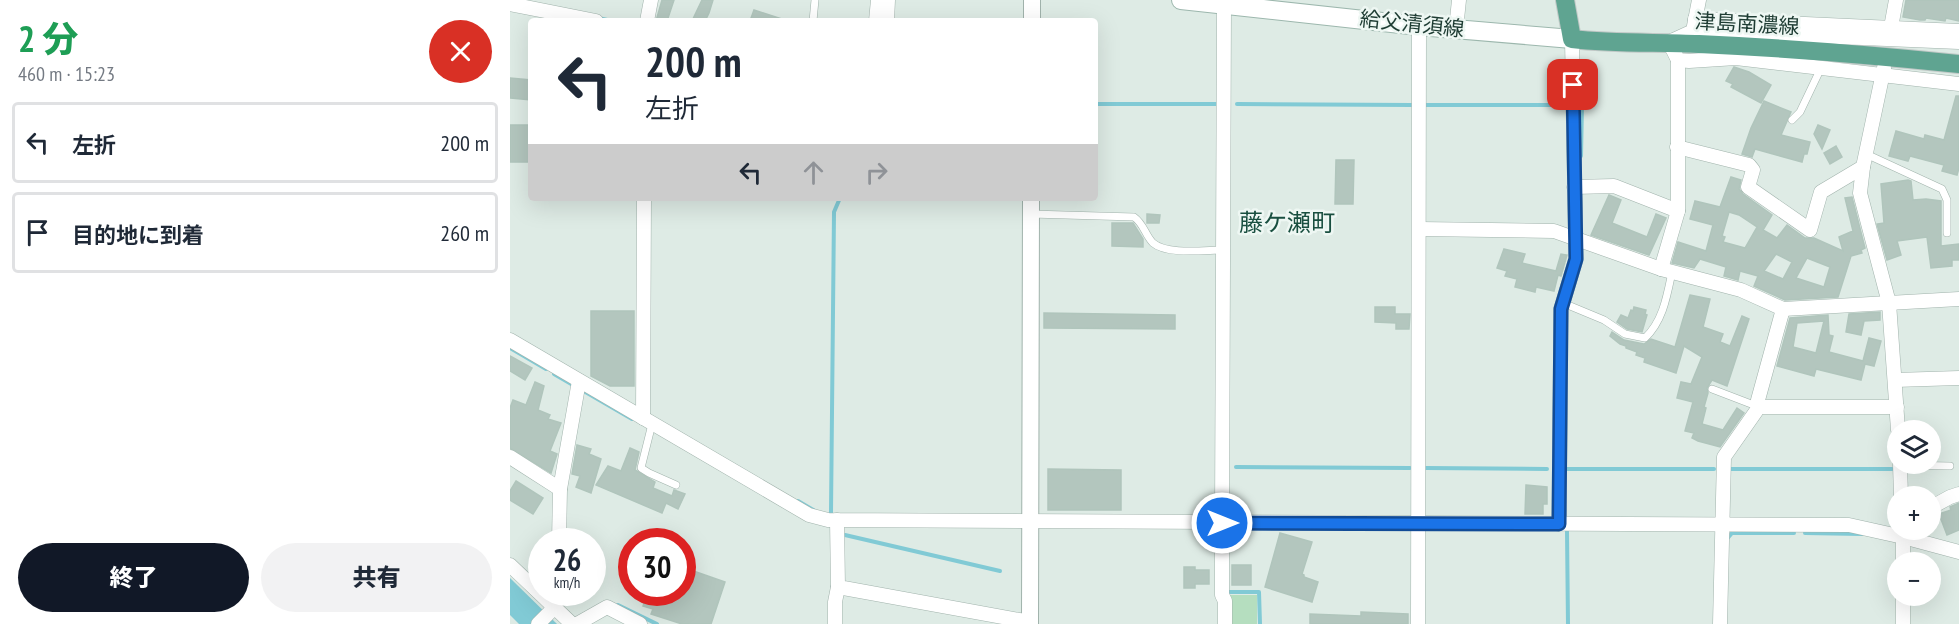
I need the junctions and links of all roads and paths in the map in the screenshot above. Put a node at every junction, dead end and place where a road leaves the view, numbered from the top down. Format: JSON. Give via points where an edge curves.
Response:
{"nodes":[{"id":1,"x":651,"y":0,"type":"edge"},
{"id":2,"x":815,"y":0,"type":"edge"},
{"id":3,"x":878,"y":0,"type":"edge"},
{"id":4,"x":888,"y":0,"type":"edge"},
{"id":5,"x":1032,"y":0,"type":"edge"},
{"id":6,"x":1181,"y":0,"type":"edge"},
{"id":7,"x":1459,"y":0,"type":"edge"},
{"id":8,"x":1565,"y":0,"type":"edge"},
{"id":9,"x":1699,"y":0,"type":"edge"},
{"id":10,"x":1896,"y":0,"type":"edge"},
{"id":11,"x":510,"y":4,"type":"edge"},
{"id":12,"x":1224,"y":5,"type":"junction"},
{"id":13,"x":581,"y":18,"type":"edge"},
{"id":14,"x":648,"y":18,"type":"edge"},
{"id":15,"x":813,"y":18,"type":"edge"},
{"id":16,"x":876,"y":18,"type":"edge"},
{"id":17,"x":887,"y":18,"type":"edge"},
{"id":18,"x":1032,"y":18,"type":"edge"},
{"id":19,"x":1694,"y":25,"type":"junction"},
{"id":20,"x":1419,"y":26,"type":"junction"},
{"id":21,"x":1456,"y":29,"type":"junction"},
{"id":22,"x":1959,"y":31,"type":"edge"},
{"id":23,"x":1889,"y":37,"type":"junction"},
{"id":24,"x":1572,"y":39,"type":"junction"},
{"id":25,"x":1670,"y":42,"type":"junction"},
{"id":26,"x":1959,"y":42,"type":"edge"},
{"id":27,"x":1678,"y":60,"type":"junction"},
{"id":28,"x":1959,"y":64,"type":"edge"},
{"id":29,"x":1821,"y":68,"type":"junction"},
{"id":30,"x":1883,"y":72,"type":"junction"},
{"id":31,"x":1959,"y":84,"type":"edge"},
{"id":32,"x":1792,"y":120,"type":"dead end"},
{"id":33,"x":1677,"y":147,"type":"junction"},
{"id":34,"x":1865,"y":160,"type":"junction"},
{"id":35,"x":1574,"y":187,"type":"junction"},
{"id":36,"x":644,"y":201,"type":"edge"},
{"id":37,"x":1031,"y":206,"type":"edge"},
{"id":38,"x":1678,"y":211,"type":"junction"},
{"id":39,"x":1420,"y":229,"type":"junction"},
{"id":40,"x":1947,"y":233,"type":"dead end"},
{"id":41,"x":1576,"y":238,"type":"junction"},
{"id":42,"x":1223,"y":250,"type":"junction"},
{"id":43,"x":1666,"y":271,"type":"junction"},
{"id":44,"x":1959,"y":299,"type":"edge"},
{"id":45,"x":1563,"y":303,"type":"junction"},
{"id":46,"x":1889,"y":303,"type":"junction"},
{"id":47,"x":1783,"y":309,"type":"junction"},
{"id":48,"x":510,"y":340,"type":"edge"},
{"id":49,"x":1959,"y":378,"type":"edge"},
{"id":50,"x":1895,"y":380,"type":"junction"},
{"id":51,"x":579,"y":381,"type":"junction"},
{"id":52,"x":1712,"y":389,"type":"dead end"},
{"id":53,"x":1759,"y":406,"type":"junction"},
{"id":54,"x":1897,"y":407,"type":"junction"},
{"id":55,"x":1898,"y":420,"type":"edge"},
{"id":56,"x":648,"y":421,"type":"junction"},
{"id":57,"x":510,"y":457,"type":"edge"},
{"id":58,"x":1941,"y":465,"type":"edge"},
{"id":59,"x":1950,"y":465,"type":"dead end"},
{"id":60,"x":676,"y":485,"type":"dead end"},
{"id":61,"x":560,"y":489,"type":"junction"},
{"id":62,"x":1959,"y":494,"type":"edge"},
{"id":63,"x":1941,"y":502,"type":"edge"},
{"id":64,"x":837,"y":520,"type":"junction"},
{"id":65,"x":1030,"y":521,"type":"junction"},
{"id":66,"x":1222,"y":523,"type":"junction"},
{"id":67,"x":1418,"y":524,"type":"junction"},
{"id":68,"x":1559,"y":524,"type":"junction"},
{"id":69,"x":1721,"y":525,"type":"junction"},
{"id":70,"x":559,"y":528,"type":"edge"},
{"id":71,"x":1887,"y":531,"type":"edge"},
{"id":72,"x":1924,"y":540,"type":"edge"},
{"id":73,"x":1959,"y":552,"type":"edge"},
{"id":74,"x":510,"y":565,"type":"edge"},
{"id":75,"x":838,"y":587,"type":"junction"},
{"id":76,"x":553,"y":606,"type":"edge"},
{"id":77,"x":1903,"y":606,"type":"edge"},
{"id":78,"x":552,"y":610,"type":"junction"},
{"id":79,"x":1030,"y":623,"type":"edge"},
{"id":80,"x":538,"y":624,"type":"edge"},
{"id":81,"x":572,"y":624,"type":"edge"},
{"id":82,"x":577,"y":624,"type":"edge"},
{"id":83,"x":640,"y":624,"type":"edge"},
{"id":84,"x":835,"y":624,"type":"edge"},
{"id":85,"x":1225,"y":624,"type":"edge"},
{"id":86,"x":1418,"y":624,"type":"edge"},
{"id":87,"x":1720,"y":624,"type":"edge"},
{"id":88,"x":1903,"y":624,"type":"edge"}],
"edges":[{"from":1,"to":14,"type":"street"},
{"from":2,"to":15,"type":"lane"},
{"from":3,"to":16,"type":"street"},
{"from":4,"to":17,"type":"street"},
{"from":5,"to":18,"type":"street"},
{"from":6,"to":12,"type":"main road","name":"給父清須線"},
{"from":7,"to":21,"type":"street"},
{"from":8,"to":24,"type":"main road"},
{"from":9,"to":19,"type":"street"},
{"from":10,"to":23,"type":"street"},
{"from":11,"to":13,"type":"street"},
{"from":12,"to":20,"type":"main road","name":"給父清須線"},
{"from":12,"to":42,"type":"street"},
{"from":19,"to":23,"type":"street"},
{"from":19,"to":25,"type":"street"},
{"from":20,"to":21,"type":"main road","name":"給父清須線"},
{"from":20,"to":39,"type":"street"},
{"from":21,"to":24,"type":"main road","name":"給父清須線"},
{"from":22,"to":23,"type":"street"},
{"from":23,"to":26,"type":"street"},
{"from":24,"to":25,"type":"main road","name":"津島南濃線"},
{"from":24,"to":35,"type":"street"},
{"from":25,"to":27,"type":"street"},
{"from":25,"to":28,"type":"main road","name":"津島南濃線"},
{"from":27,"to":29,"type":"street","via":[[1736,58]]},
{"from":27,"to":33,"type":"street"},
{"from":29,"to":30,"type":"street"},
{"from":29,"to":32,"type":"lane","via":[[1800,112]]},
{"from":30,"to":31,"type":"street"},
{"from":30,"to":34,"type":"street"},
{"from":33,"to":34,"type":"street","via":[[1749,165],[1753,170],[1748,187],[1810,230],[1821,192]]},
{"from":33,"to":38,"type":"street"},
{"from":34,"to":40,"type":"lane","via":[[1942,189],[1947,200]]},
{"from":34,"to":46,"type":"street","via":[[1860,193]]},
{"from":35,"to":38,"type":"street","via":[[1614,186]]},
{"from":35,"to":41,"type":"street"},
{"from":36,"to":56,"type":"street"},
{"from":37,"to":42,"type":"lane","via":[[1134,217],[1152,242],[1168,250]]},
{"from":37,"to":65,"type":"street"},
{"from":38,"to":43,"type":"street"},
{"from":39,"to":41,"type":"street","via":[[1554,231]]},
{"from":39,"to":67,"type":"street"},
{"from":41,"to":43,"type":"street"},
{"from":41,"to":45,"type":"street","via":[[1576,259]]},
{"from":42,"to":66,"type":"street"},
{"from":43,"to":45,"type":"lane","via":[[1664,307],[1645,338],[1625,334],[1604,320]]},
{"from":43,"to":47,"type":"street","via":[[1741,290]]},
{"from":44,"to":46,"type":"street"},
{"from":45,"to":68,"type":"street"},
{"from":46,"to":47,"type":"street"},
{"from":46,"to":50,"type":"street"},
{"from":47,"to":53,"type":"street"},
{"from":48,"to":51,"type":"street"},
{"from":49,"to":50,"type":"street"},
{"from":50,"to":54,"type":"street"},
{"from":51,"to":56,"type":"street"},
{"from":51,"to":61,"type":"street"},
{"from":52,"to":53,"type":"lane"},
{"from":53,"to":54,"type":"street"},
{"from":53,"to":69,"type":"street","via":[[1724,457]]},
{"from":54,"to":55,"type":"street"},
{"from":56,"to":60,"type":"lane","via":[[641,468]]},
{"from":56,"to":64,"type":"street","via":[[809,515]]},
{"from":57,"to":61,"type":"street"},
{"from":58,"to":59,"type":"lane"},
{"from":61,"to":70,"type":"street"},
{"from":62,"to":63,"type":"street"},
{"from":64,"to":65,"type":"street"},
{"from":64,"to":75,"type":"street"},
{"from":65,"to":66,"type":"street"},
{"from":65,"to":79,"type":"street"},
{"from":66,"to":67,"type":"street"},
{"from":66,"to":85,"type":"street"},
{"from":67,"to":68,"type":"street"},
{"from":67,"to":86,"type":"street"},
{"from":68,"to":69,"type":"street"},
{"from":69,"to":71,"type":"street","via":[[1849,525]]},
{"from":69,"to":87,"type":"street"},
{"from":72,"to":73,"type":"street"},
{"from":74,"to":78,"type":"street"},
{"from":75,"to":79,"type":"street"},
{"from":75,"to":84,"type":"street"},
{"from":76,"to":78,"type":"street"},
{"from":77,"to":88,"type":"street"},
{"from":78,"to":80,"type":"street"},
{"from":78,"to":81,"type":"street"},
{"from":82,"to":83,"type":"street","via":[[608,607]]}]}
